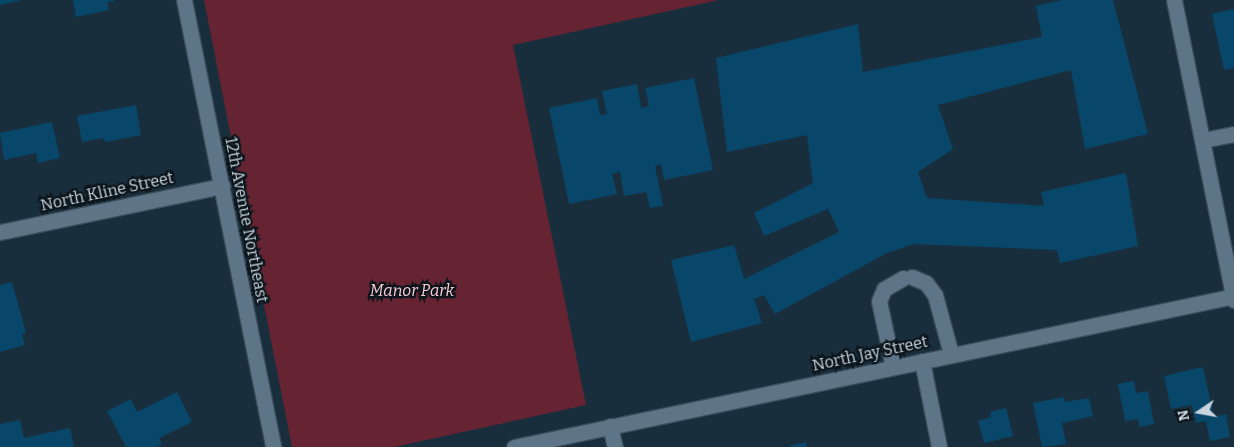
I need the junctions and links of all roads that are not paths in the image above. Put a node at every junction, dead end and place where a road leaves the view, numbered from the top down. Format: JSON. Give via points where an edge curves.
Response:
{"nodes":[{"id":1,"x":184,"y":0,"type":"edge"},
{"id":2,"x":1174,"y":0,"type":"edge"},
{"id":3,"x":1234,"y":134,"type":"edge"},
{"id":4,"x":1203,"y":140,"type":"junction"},
{"id":5,"x":222,"y":186,"type":"junction"},
{"id":6,"x":0,"y":232,"type":"edge"},
{"id":7,"x":1234,"y":297,"type":"edge"},
{"id":8,"x":951,"y":354,"type":"junction"},
{"id":9,"x":922,"y":360,"type":"junction"},
{"id":10,"x":894,"y":367,"type":"junction"},
{"id":11,"x":610,"y":426,"type":"junction"},
{"id":12,"x":273,"y":447,"type":"edge"},
{"id":13,"x":514,"y":447,"type":"edge"},
{"id":14,"x":614,"y":447,"type":"edge"},
{"id":15,"x":939,"y":447,"type":"edge"}],
"edges":[{"from":1,"to":5,"type":"street","name":"12th Avenue Northeast"},
{"from":2,"to":4,"type":"street"},
{"from":3,"to":4,"type":"street"},
{"from":4,"to":7,"type":"street"},
{"from":5,"to":6,"type":"street","name":"North Kline Street"},
{"from":5,"to":12,"type":"street","name":"12th Avenue Northeast"},
{"from":7,"to":8,"type":"street","name":"North Jay Street"},
{"from":8,"to":9,"type":"street","name":"North Jay Street"},
{"from":8,"to":10,"type":"street","via":[[935,295],[926,284],[908,278],[884,289],[879,301]]},
{"from":9,"to":10,"type":"street","name":"North Jay Street"},
{"from":9,"to":15,"type":"street"},
{"from":10,"to":11,"type":"street","name":"North Jay Street"},
{"from":11,"to":13,"type":"street","name":"North Jay Street"},
{"from":11,"to":14,"type":"street"}]}
